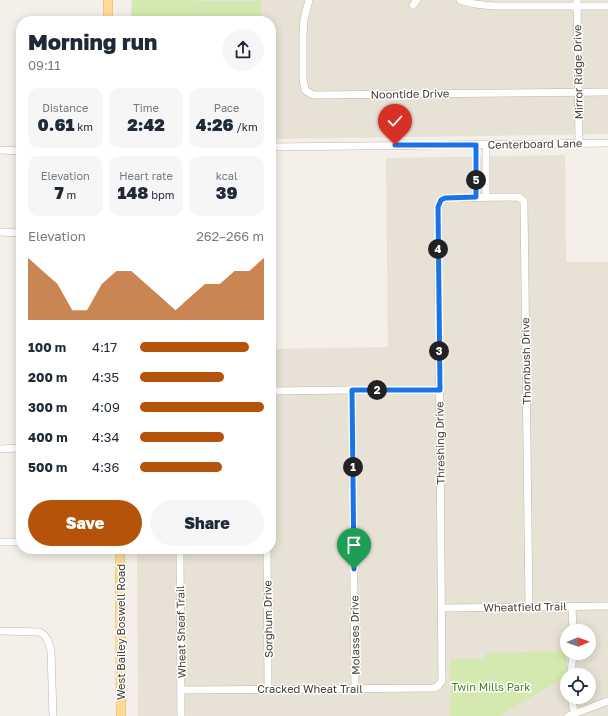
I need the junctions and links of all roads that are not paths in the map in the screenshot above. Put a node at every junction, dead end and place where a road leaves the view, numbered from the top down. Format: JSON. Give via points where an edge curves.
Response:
{"nodes":[{"id":1,"x":108,"y":0,"type":"edge"},
{"id":2,"x":309,"y":0,"type":"edge"},
{"id":3,"x":460,"y":0,"type":"edge"},
{"id":4,"x":493,"y":3,"type":"edge"},
{"id":5,"x":577,"y":3,"type":"edge"},
{"id":6,"x":608,"y":6,"type":"edge"},
{"id":7,"x":108,"y":16,"type":"edge"},
{"id":8,"x":579,"y":92,"type":"junction"},
{"id":9,"x":608,"y":92,"type":"edge"},
{"id":10,"x":579,"y":143,"type":"junction"},
{"id":11,"x":608,"y":143,"type":"edge"},
{"id":12,"x":476,"y":145,"type":"junction"},
{"id":13,"x":486,"y":145,"type":"junction"},
{"id":14,"x":276,"y":147,"type":"edge"},
{"id":15,"x":0,"y":150,"type":"edge"},
{"id":16,"x":16,"y":151,"type":"edge"},
{"id":17,"x":476,"y":197,"type":"junction"},
{"id":18,"x":486,"y":197,"type":"junction"},
{"id":19,"x":441,"y":200,"type":"joint"},
{"id":20,"x":0,"y":232,"type":"edge"},
{"id":21,"x":16,"y":233,"type":"edge"},
{"id":22,"x":352,"y":390,"type":"junction"},
{"id":23,"x":440,"y":390,"type":"junction"},
{"id":24,"x":276,"y":391,"type":"edge"},
{"id":25,"x":16,"y":448,"type":"edge"},
{"id":26,"x":0,"y":449,"type":"edge"},
{"id":27,"x":0,"y":542,"type":"edge"},
{"id":28,"x":16,"y":542,"type":"edge"},
{"id":29,"x":120,"y":554,"type":"edge"},
{"id":30,"x":180,"y":554,"type":"edge"},
{"id":31,"x":267,"y":554,"type":"edge"},
{"id":32,"x":572,"y":606,"type":"junction"},
{"id":33,"x":608,"y":606,"type":"edge"},
{"id":34,"x":529,"y":607,"type":"junction"},
{"id":35,"x":442,"y":608,"type":"junction"},
{"id":36,"x":573,"y":624,"type":"edge"},
{"id":37,"x":0,"y":631,"type":"edge"},
{"id":38,"x":438,"y":686,"type":"joint"},
{"id":39,"x":268,"y":689,"type":"junction"},
{"id":40,"x":356,"y":689,"type":"junction"},
{"id":41,"x":181,"y":690,"type":"junction"},
{"id":42,"x":608,"y":701,"type":"edge"},
{"id":43,"x":572,"y":704,"type":"edge"},
{"id":44,"x":572,"y":715,"type":"edge"},
{"id":45,"x":53,"y":716,"type":"edge"},
{"id":46,"x":121,"y":716,"type":"edge"},
{"id":47,"x":181,"y":716,"type":"edge"}],
"edges":[{"from":1,"to":7,"type":"main road"},
{"from":2,"to":8,"type":"street","name":"Noontide Drive","via":[[304,19],[303,79],[305,90],[313,95]]},
{"from":3,"to":4,"type":"street","via":[[475,4]]},
{"from":4,"to":5,"type":"street"},
{"from":5,"to":6,"type":"street"},
{"from":5,"to":8,"type":"street","name":"Mirror Ridge Drive"},
{"from":8,"to":9,"type":"street","name":"Noontide Drive"},
{"from":8,"to":10,"type":"street","name":"Mirror Ridge Drive"},
{"from":10,"to":11,"type":"street","name":"Centerboard Lane"},
{"from":10,"to":13,"type":"street","name":"Centerboard Lane"},
{"from":12,"to":13,"type":"street","name":"Centerboard Lane"},
{"from":12,"to":14,"type":"street","name":"Centerboard Lane"},
{"from":12,"to":17,"type":"street"},
{"from":13,"to":18,"type":"street"},
{"from":15,"to":16,"type":"street"},
{"from":17,"to":18,"type":"street","name":"Thornbush Drive"},
{"from":17,"to":19,"type":"street","name":"Thornbush Drive","via":[[451,197]]},
{"from":18,"to":34,"type":"street","name":"Thornbush Drive","via":[[518,197],[524,202]]},
{"from":19,"to":23,"type":"street","name":"Threshing Drive","via":[[438,207]]},
{"from":20,"to":21,"type":"street"},
{"from":22,"to":23,"type":"street"},
{"from":22,"to":24,"type":"street"},
{"from":22,"to":40,"type":"street","name":"Molasses Drive"},
{"from":23,"to":35,"type":"street","name":"Threshing Drive"},
{"from":25,"to":26,"type":"street"},
{"from":27,"to":28,"type":"street"},
{"from":29,"to":46,"type":"main road","name":"West Bailey Boswell Road"},
{"from":30,"to":41,"type":"street","name":"Wheat Sheaf Trail"},
{"from":31,"to":39,"type":"street","name":"Sorghum Drive"},
{"from":32,"to":33,"type":"street","name":"Wheatfield Trail"},
{"from":32,"to":34,"type":"street","name":"Wheatfield Trail"},
{"from":32,"to":36,"type":"street"},
{"from":34,"to":35,"type":"street","name":"Wheatfield Trail"},
{"from":35,"to":38,"type":"street","name":"Threshing Drive","via":[[442,681]]},
{"from":37,"to":45,"type":"street","via":[[40,632],[48,639],[51,650]]},
{"from":38,"to":40,"type":"street","name":"Cracked Wheat Trail"},
{"from":39,"to":40,"type":"street","name":"Cracked Wheat Trail"},
{"from":39,"to":41,"type":"street","name":"Cracked Wheat Trail"},
{"from":41,"to":47,"type":"street","name":"Wheat Sheaf Trail"},
{"from":42,"to":44,"type":"street"},
{"from":43,"to":44,"type":"street"}]}
